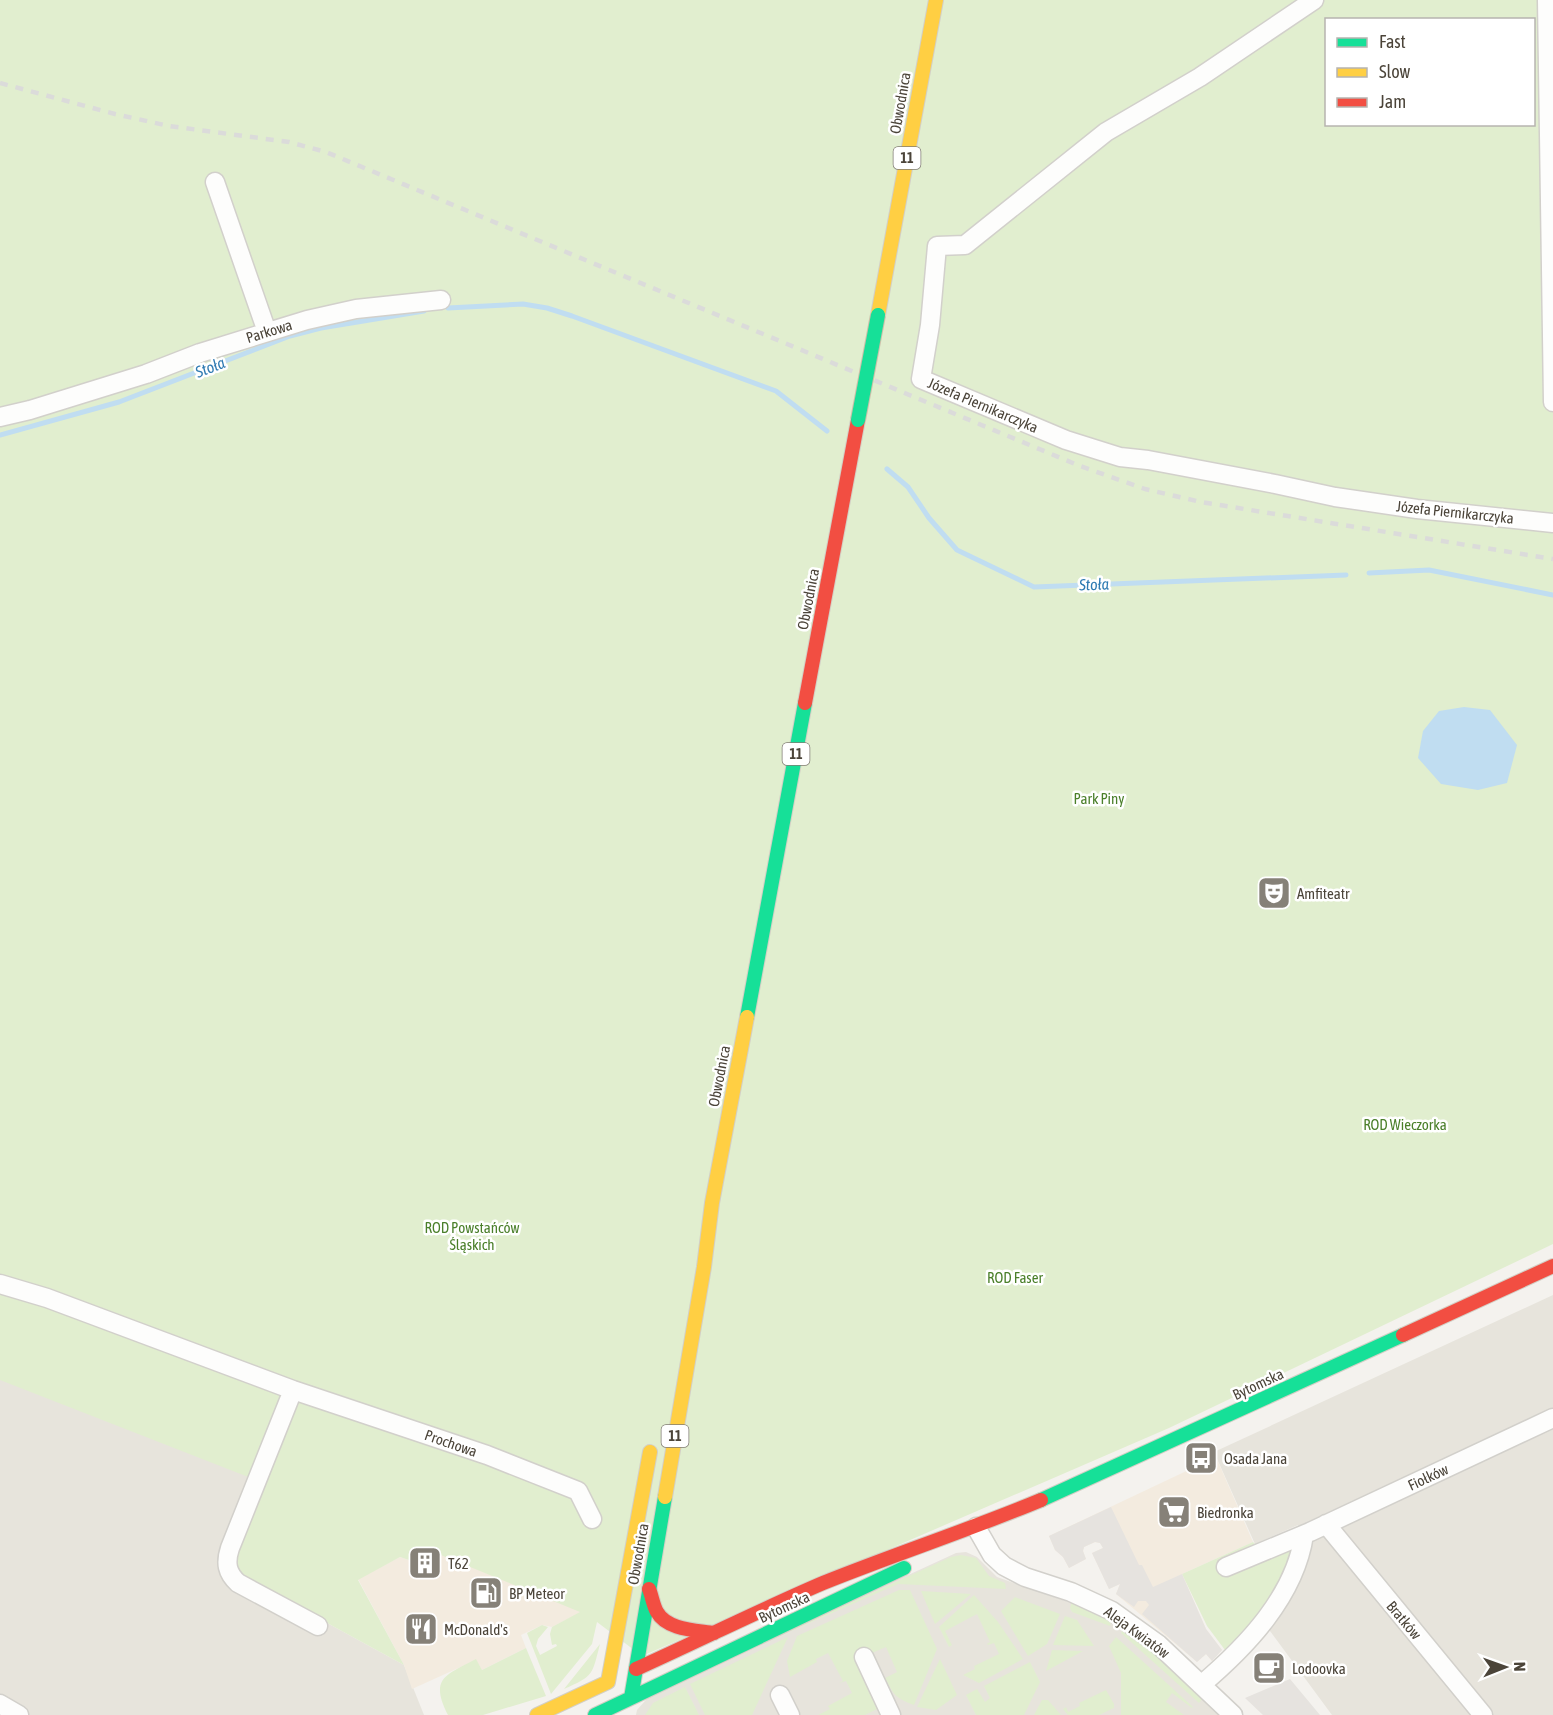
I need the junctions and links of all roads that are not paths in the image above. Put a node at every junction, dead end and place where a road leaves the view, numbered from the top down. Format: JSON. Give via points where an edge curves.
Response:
{"nodes":[{"id":1,"x":936,"y":0,"type":"edge"},
{"id":2,"x":1314,"y":0,"type":"edge"},
{"id":3,"x":1547,"y":0,"type":"edge"},
{"id":4,"x":1550,"y":28,"type":"edge"},
{"id":5,"x":215,"y":182,"type":"dead end"},
{"id":6,"x":441,"y":300,"type":"dead end"},
{"id":7,"x":1552,"y":313,"type":"edge"},
{"id":8,"x":267,"y":332,"type":"junction"},
{"id":9,"x":1553,"y":402,"type":"edge"},
{"id":10,"x":0,"y":417,"type":"edge"},
{"id":11,"x":1553,"y":523,"type":"edge"},
{"id":12,"x":712,"y":1203,"type":"junction"},
{"id":13,"x":1553,"y":1266,"type":"edge"},
{"id":14,"x":0,"y":1284,"type":"edge"},
{"id":15,"x":682,"y":1315,"type":"dead end"},
{"id":16,"x":293,"y":1390,"type":"junction"},
{"id":17,"x":1553,"y":1419,"type":"edge"},
{"id":18,"x":652,"y":1443,"type":"dead end"},
{"id":19,"x":592,"y":1519,"type":"dead end"},
{"id":20,"x":1326,"y":1524,"type":"junction"},
{"id":21,"x":976,"y":1527,"type":"junction"},
{"id":22,"x":1304,"y":1534,"type":"junction"},
{"id":23,"x":1226,"y":1567,"type":"dead end"},
{"id":24,"x":649,"y":1589,"type":"junction"},
{"id":25,"x":318,"y":1626,"type":"dead end"},
{"id":26,"x":714,"y":1633,"type":"junction"},
{"id":27,"x":864,"y":1657,"type":"dead end"},
{"id":28,"x":636,"y":1669,"type":"junction"},
{"id":29,"x":1202,"y":1685,"type":"junction"},
{"id":30,"x":780,"y":1695,"type":"dead end"},
{"id":31,"x":631,"y":1698,"type":"junction"},
{"id":32,"x":0,"y":1704,"type":"edge"},
{"id":33,"x":599,"y":1713,"type":"edge"},
{"id":34,"x":19,"y":1715,"type":"edge"},
{"id":35,"x":537,"y":1715,"type":"edge"},
{"id":36,"x":790,"y":1715,"type":"edge"},
{"id":37,"x":891,"y":1715,"type":"edge"},
{"id":38,"x":1233,"y":1715,"type":"edge"},
{"id":39,"x":1483,"y":1715,"type":"edge"}],
"edges":[{"from":1,"to":12,"type":"main road","name":"Obwodnica","number":"11","bridge":true},
{"from":2,"to":11,"type":"street","name":"Józefa Piernikarczyka","via":[[1200,77],[1106,132],[965,245],[937,246],[921,380],[1066,440],[1120,457],[1347,499]]},
{"from":3,"to":4,"type":"street"},
{"from":4,"to":7,"type":"street"},
{"from":5,"to":8,"type":"street"},
{"from":6,"to":8,"type":"street","name":"Parkowa","via":[[356,309]]},
{"from":7,"to":9,"type":"street"},
{"from":8,"to":10,"type":"street","name":"Parkowa","via":[[146,374]]},
{"from":12,"to":15,"type":"main road","name":"Obwodnica","number":"11"},
{"from":12,"to":24,"type":"main road","name":"Obwodnica","number":"11"},
{"from":13,"to":21,"type":"main road","name":"Bytomska","via":[[1191,1434]]},
{"from":14,"to":16,"type":"street","name":"Prochowa"},
{"from":16,"to":19,"type":"street","name":"Prochowa","via":[[487,1455],[578,1491]]},
{"from":16,"to":25,"type":"street","via":[[230,1548],[227,1566],[238,1583]]},
{"from":17,"to":20,"type":"street","name":"Fiołków"},
{"from":18,"to":35,"type":"main road","name":"Obwodnica","number":"11","via":[[608,1682]]},
{"from":20,"to":22,"type":"street","name":"Fiołków"},
{"from":20,"to":39,"type":"street","name":"Bratków"},
{"from":21,"to":26,"type":"main road","name":"Bytomska","via":[[822,1584]]},
{"from":21,"to":29,"type":"street","name":"Aleja Kwiatów","via":[[1004,1566],[1112,1611],[1158,1644]]},
{"from":21,"to":31,"type":"main road","name":"Bytomska","via":[[948,1546]]},
{"from":22,"to":23,"type":"street","name":"Fiołków"},
{"from":22,"to":29,"type":"street","via":[[1288,1582],[1265,1622]]},
{"from":24,"to":26,"type":"main road","via":[[658,1612],[668,1623]]},
{"from":24,"to":28,"type":"main road","name":"Obwodnica","number":"11"},
{"from":26,"to":28,"type":"main road","name":"Bytomska"},
{"from":27,"to":37,"type":"street"},
{"from":28,"to":31,"type":"main road","name":"Obwodnica","number":"11"},
{"from":29,"to":38,"type":"street","name":"Aleja Kwiatów"},
{"from":30,"to":36,"type":"street"},
{"from":31,"to":33,"type":"main road","name":"Bytomska"},
{"from":32,"to":34,"type":"street"}]}
